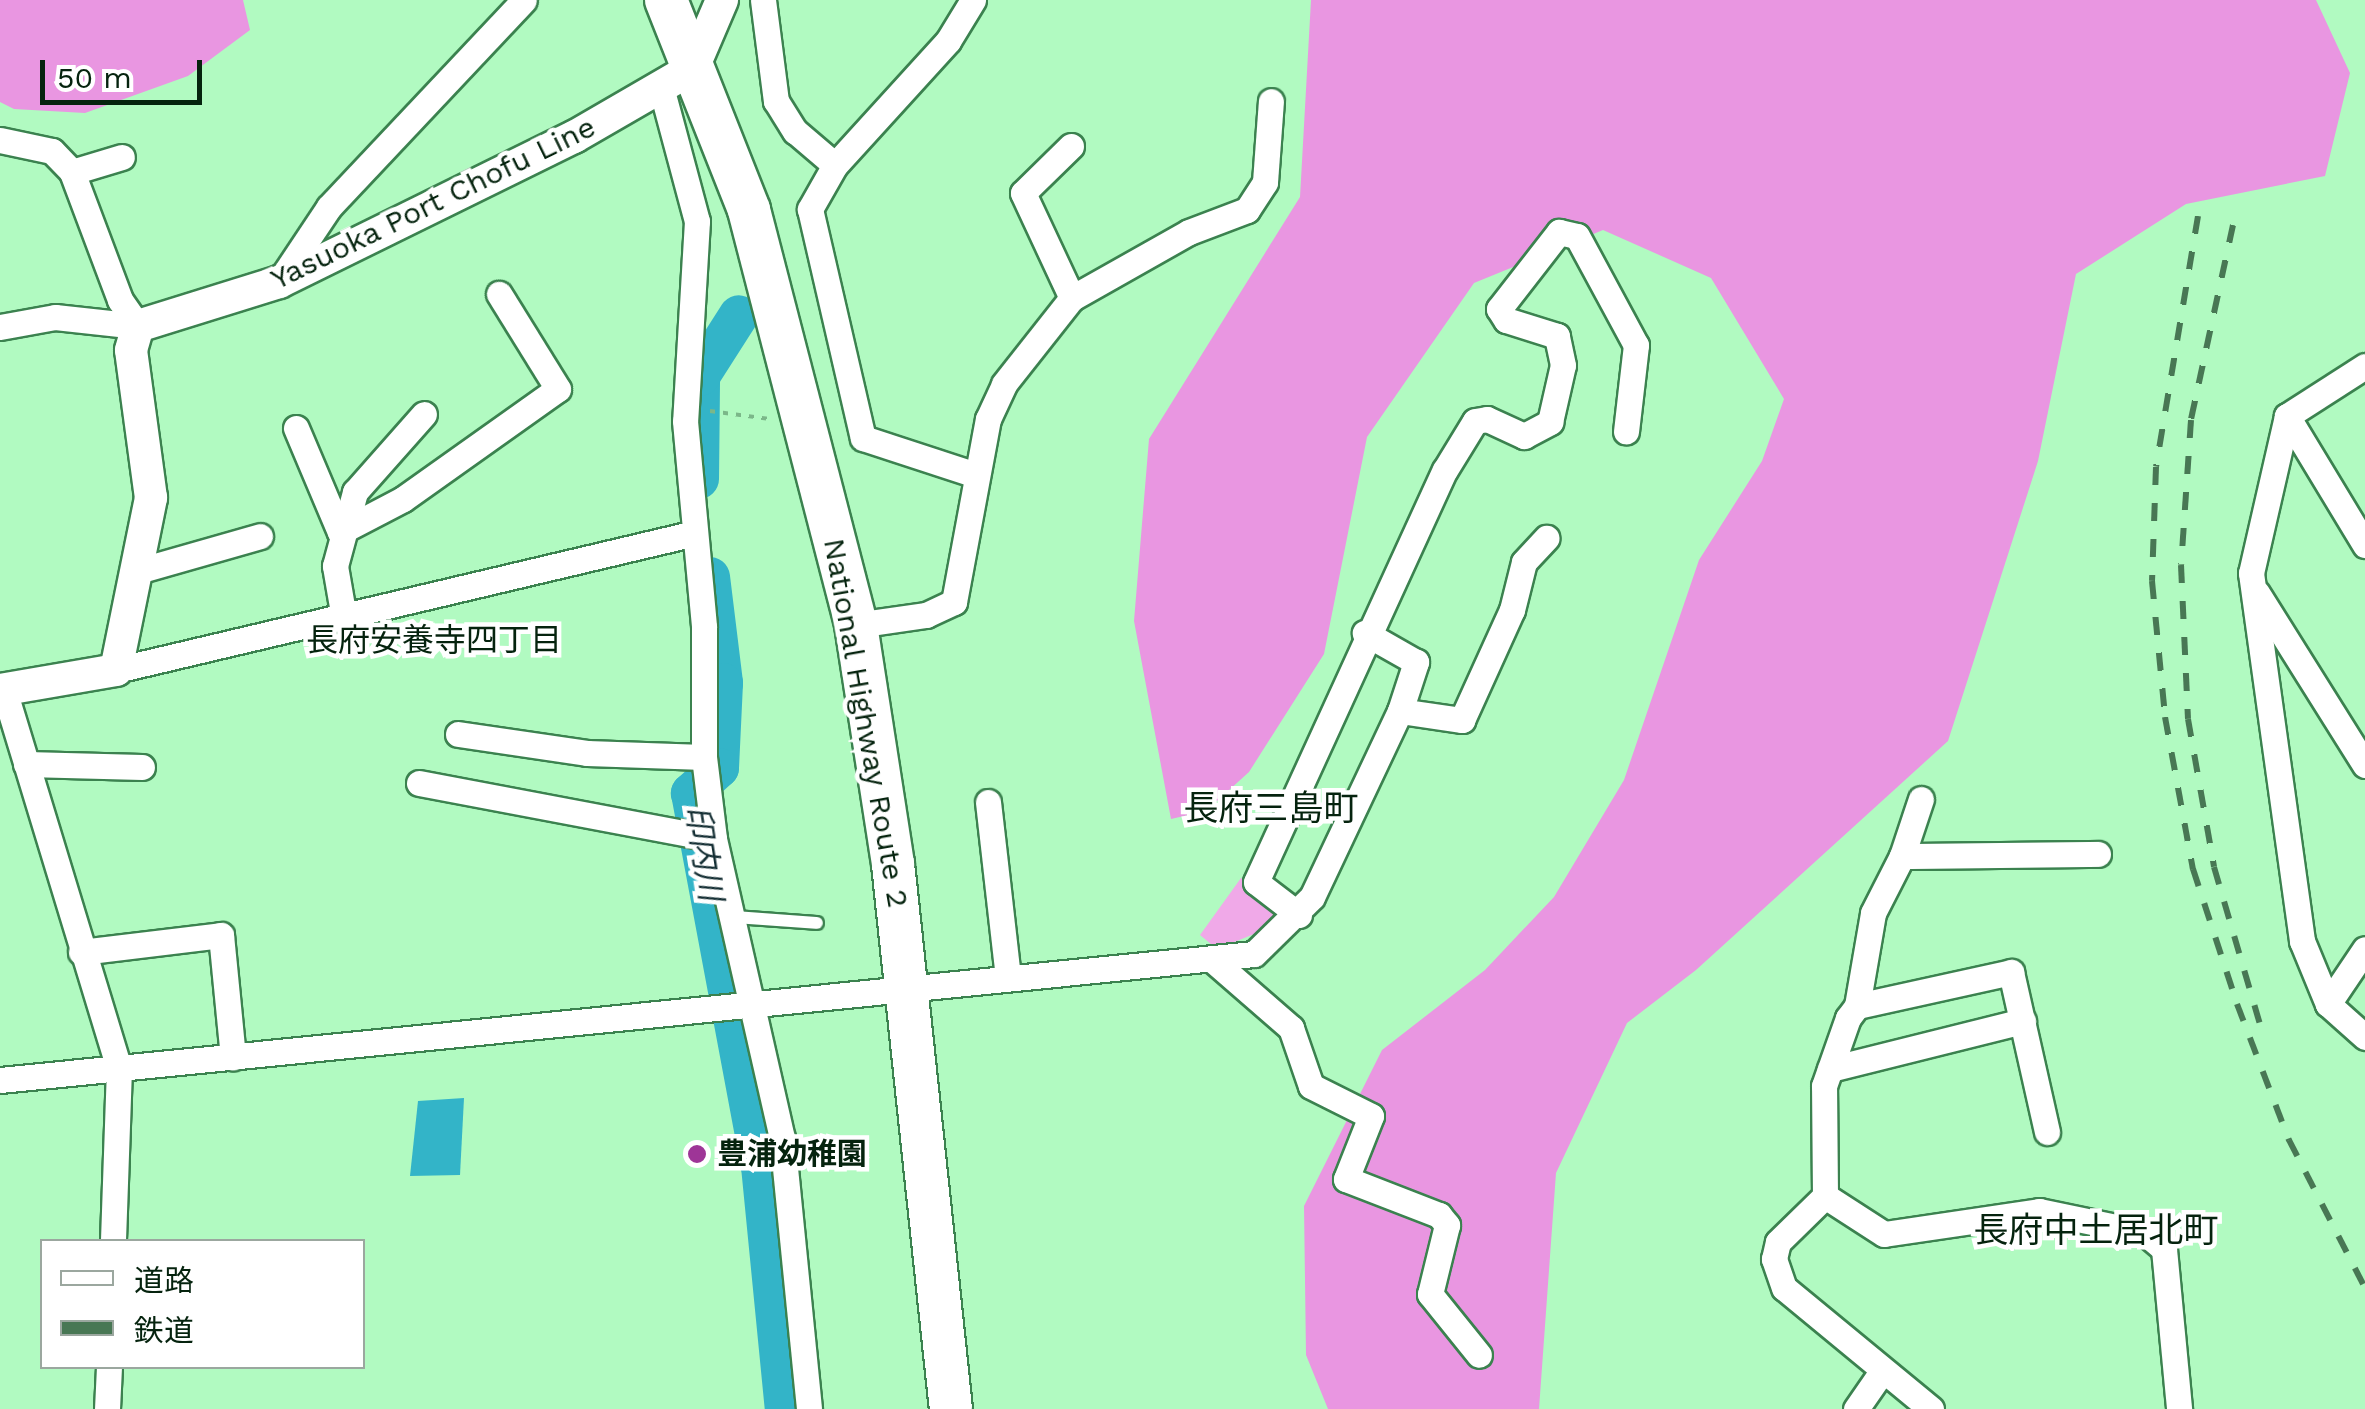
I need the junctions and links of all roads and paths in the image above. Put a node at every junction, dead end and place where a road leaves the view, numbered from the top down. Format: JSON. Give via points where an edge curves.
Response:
{"nodes":[{"id":1,"x":524,"y":0,"type":"edge"},
{"id":2,"x":666,"y":0,"type":"edge"},
{"id":3,"x":722,"y":0,"type":"edge"},
{"id":4,"x":763,"y":0,"type":"edge"},
{"id":5,"x":972,"y":0,"type":"edge"},
{"id":6,"x":677,"y":78,"type":"junction"},
{"id":7,"x":1271,"y":102,"type":"dead end"},
{"id":8,"x":0,"y":140,"type":"edge"},
{"id":9,"x":1071,"y":146,"type":"dead end"},
{"id":10,"x":122,"y":158,"type":"dead end"},
{"id":11,"x":830,"y":160,"type":"junction"},
{"id":12,"x":72,"y":172,"type":"junction"},
{"id":13,"x":280,"y":282,"type":"junction"},
{"id":14,"x":499,"y":294,"type":"dead end"},
{"id":15,"x":1072,"y":298,"type":"junction"},
{"id":16,"x":138,"y":326,"type":"junction"},
{"id":17,"x":0,"y":327,"type":"edge"},
{"id":18,"x":2365,"y":366,"type":"edge"},
{"id":19,"x":710,"y":411,"type":"dead end"},
{"id":20,"x":424,"y":414,"type":"dead end"},
{"id":21,"x":2287,"y":416,"type":"junction"},
{"id":22,"x":780,"y":420,"type":"dead end"},
{"id":23,"x":296,"y":428,"type":"dead end"},
{"id":24,"x":1626,"y":430,"type":"dead end"},
{"id":25,"x":976,"y":476,"type":"junction"},
{"id":26,"x":340,"y":532,"type":"junction"},
{"id":27,"x":690,"y":534,"type":"junction"},
{"id":28,"x":260,"y":536,"type":"dead end"},
{"id":29,"x":1546,"y":538,"type":"dead end"},
{"id":30,"x":2365,"y":545,"type":"edge"},
{"id":31,"x":134,"y":572,"type":"junction"},
{"id":32,"x":2252,"y":585,"type":"junction"},
{"id":33,"x":344,"y":618,"type":"junction"},
{"id":34,"x":856,"y":625,"type":"junction"},
{"id":35,"x":1365,"y":633,"type":"junction"},
{"id":36,"x":116,"y":670,"type":"junction"},
{"id":37,"x":2,"y":690,"type":"edge"},
{"id":38,"x":1400,"y":711,"type":"junction"},
{"id":39,"x":458,"y":734,"type":"dead end"},
{"id":40,"x":26,"y":764,"type":"junction"},
{"id":41,"x":2365,"y":766,"type":"edge"},
{"id":42,"x":142,"y":767,"type":"dead end"},
{"id":43,"x":706,"y":773,"type":"junction"},
{"id":44,"x":420,"y":784,"type":"dead end"},
{"id":45,"x":1921,"y":799,"type":"dead end"},
{"id":46,"x":988,"y":802,"type":"dead end"},
{"id":47,"x":704,"y":837,"type":"junction"},
{"id":48,"x":2098,"y":854,"type":"dead end"},
{"id":49,"x":1902,"y":856,"type":"junction"},
{"id":50,"x":1299,"y":914,"type":"junction"},
{"id":51,"x":734,"y":917,"type":"junction"},
{"id":52,"x":817,"y":923,"type":"dead end"},
{"id":53,"x":2365,"y":950,"type":"edge"},
{"id":54,"x":81,"y":952,"type":"junction"},
{"id":55,"x":1215,"y":962,"type":"junction"},
{"id":56,"x":1008,"y":977,"type":"junction"},
{"id":57,"x":907,"y":986,"type":"junction"},
{"id":58,"x":746,"y":1003,"type":"junction"},
{"id":59,"x":2328,"y":1004,"type":"junction"},
{"id":60,"x":1857,"y":1006,"type":"junction"},
{"id":61,"x":2023,"y":1021,"type":"junction"},
{"id":62,"x":2365,"y":1037,"type":"edge"},
{"id":63,"x":234,"y":1057,"type":"junction"},
{"id":64,"x":118,"y":1068,"type":"junction"},
{"id":65,"x":1830,"y":1069,"type":"junction"},
{"id":66,"x":0,"y":1080,"type":"edge"},
{"id":67,"x":2047,"y":1132,"type":"dead end"},
{"id":68,"x":1825,"y":1196,"type":"junction"},
{"id":69,"x":113,"y":1239,"type":"edge"},
{"id":70,"x":1478,"y":1355,"type":"dead end"},
{"id":71,"x":108,"y":1369,"type":"edge"},
{"id":72,"x":1883,"y":1370,"type":"junction"},
{"id":73,"x":107,"y":1409,"type":"edge"},
{"id":74,"x":809,"y":1409,"type":"edge"},
{"id":75,"x":951,"y":1409,"type":"edge"},
{"id":76,"x":1856,"y":1409,"type":"edge"},
{"id":77,"x":1931,"y":1409,"type":"edge"},
{"id":78,"x":2178,"y":1409,"type":"edge"}],
"edges":[{"from":1,"to":13,"type":"street","via":[[329,207]]},
{"from":2,"to":6,"type":"highway","name":"National Highway Route 2"},
{"from":3,"to":6,"type":"main road"},
{"from":4,"to":11,"type":"street","via":[[776,100]]},
{"from":5,"to":11,"type":"street","via":[[948,40]]},
{"from":6,"to":13,"type":"main road","name":"Yasuoka Port Chofu Line"},
{"from":6,"to":27,"type":"street","via":[[697,221],[686,368]]},
{"from":6,"to":34,"type":"highway","name":"National Highway Route 2","via":[[749,210]]},
{"from":7,"to":15,"type":"street","via":[[1266,182],[1247,210]]},
{"from":8,"to":12,"type":"street","via":[[52,151]]},
{"from":9,"to":15,"type":"street","via":[[1023,193]]},
{"from":10,"to":12,"type":"street"},
{"from":11,"to":25,"type":"street","via":[[810,210],[863,438]]},
{"from":12,"to":16,"type":"street","via":[[120,300]]},
{"from":13,"to":16,"type":"main road","name":"Yasuoka Port Chofu Line"},
{"from":14,"to":26,"type":"street","via":[[558,389],[403,499]]},
{"from":15,"to":25,"type":"street","via":[[1004,384]]},
{"from":16,"to":17,"type":"street","via":[[55,317]]},
{"from":16,"to":31,"type":"main road","via":[[131,350],[151,498]]},
{"from":18,"to":21,"type":"street"},
{"from":19,"to":22,"type":"path"},
{"from":20,"to":26,"type":"street","via":[[355,492]]},
{"from":21,"to":30,"type":"street"},
{"from":21,"to":32,"type":"street"},
{"from":23,"to":26,"type":"street"},
{"from":24,"to":35,"type":"street","via":[[1636,345],[1577,236],[1559,232],[1500,309],[1506,320],[1557,336],[1564,366],[1550,422],[1524,436],[1487,419],[1465,432]]},
{"from":25,"to":34,"type":"street","via":[[954,602],[926,616]]},
{"from":26,"to":33,"type":"street","via":[[335,566]]},
{"from":27,"to":33,"type":"street"},
{"from":27,"to":43,"type":"street","via":[[704,627]]},
{"from":28,"to":31,"type":"street"},
{"from":29,"to":38,"type":"street","via":[[1524,562],[1512,610],[1462,720]]},
{"from":31,"to":36,"type":"main road"},
{"from":32,"to":41,"type":"street"},
{"from":32,"to":59,"type":"street","via":[[2298,918]]},
{"from":33,"to":36,"type":"street"},
{"from":34,"to":57,"type":"highway","name":"National Highway Route 2"},
{"from":35,"to":38,"type":"street","via":[[1416,662]]},
{"from":35,"to":50,"type":"street","via":[[1312,748],[1306,786],[1256,882]]},
{"from":36,"to":37,"type":"main road"},
{"from":37,"to":40,"type":"street"},
{"from":38,"to":50,"type":"street","via":[[1371,784]]},
{"from":39,"to":43,"type":"street"},
{"from":40,"to":42,"type":"street"},
{"from":40,"to":54,"type":"street"},
{"from":43,"to":47,"type":"street"},
{"from":44,"to":47,"type":"street"},
{"from":45,"to":49,"type":"street"},
{"from":46,"to":56,"type":"street"},
{"from":47,"to":51,"type":"street"},
{"from":48,"to":49,"type":"street"},
{"from":49,"to":60,"type":"street","via":[[1873,913]]},
{"from":50,"to":55,"type":"street","via":[[1272,944]]},
{"from":51,"to":52,"type":"lane"},
{"from":51,"to":58,"type":"street"},
{"from":53,"to":59,"type":"street"},
{"from":54,"to":63,"type":"street","via":[[221,935]]},
{"from":54,"to":64,"type":"street"},
{"from":55,"to":56,"type":"street"},
{"from":55,"to":70,"type":"street","via":[[1291,1028],[1312,1086],[1372,1116],[1346,1180],[1439,1215],[1447,1225],[1430,1294]]},
{"from":56,"to":57,"type":"street"},
{"from":57,"to":58,"type":"street"},
{"from":57,"to":75,"type":"highway","name":"National Highway Route 2"},
{"from":58,"to":63,"type":"street"},
{"from":58,"to":74,"type":"street","via":[[782,1138]]},
{"from":59,"to":62,"type":"street"},
{"from":60,"to":61,"type":"street","via":[[2000,968],[2016,980]]},
{"from":60,"to":65,"type":"street"},
{"from":61,"to":65,"type":"street"},
{"from":61,"to":67,"type":"street"},
{"from":63,"to":64,"type":"street"},
{"from":64,"to":66,"type":"street"},
{"from":64,"to":69,"type":"street"},
{"from":65,"to":68,"type":"street"},
{"from":68,"to":72,"type":"street","via":[[1778,1242],[1774,1258],[1784,1288]]},
{"from":68,"to":78,"type":"street","via":[[1884,1234],[2039,1211],[2145,1233],[2164,1249]]},
{"from":71,"to":73,"type":"street"},
{"from":72,"to":76,"type":"street"},
{"from":72,"to":77,"type":"street"}]}
